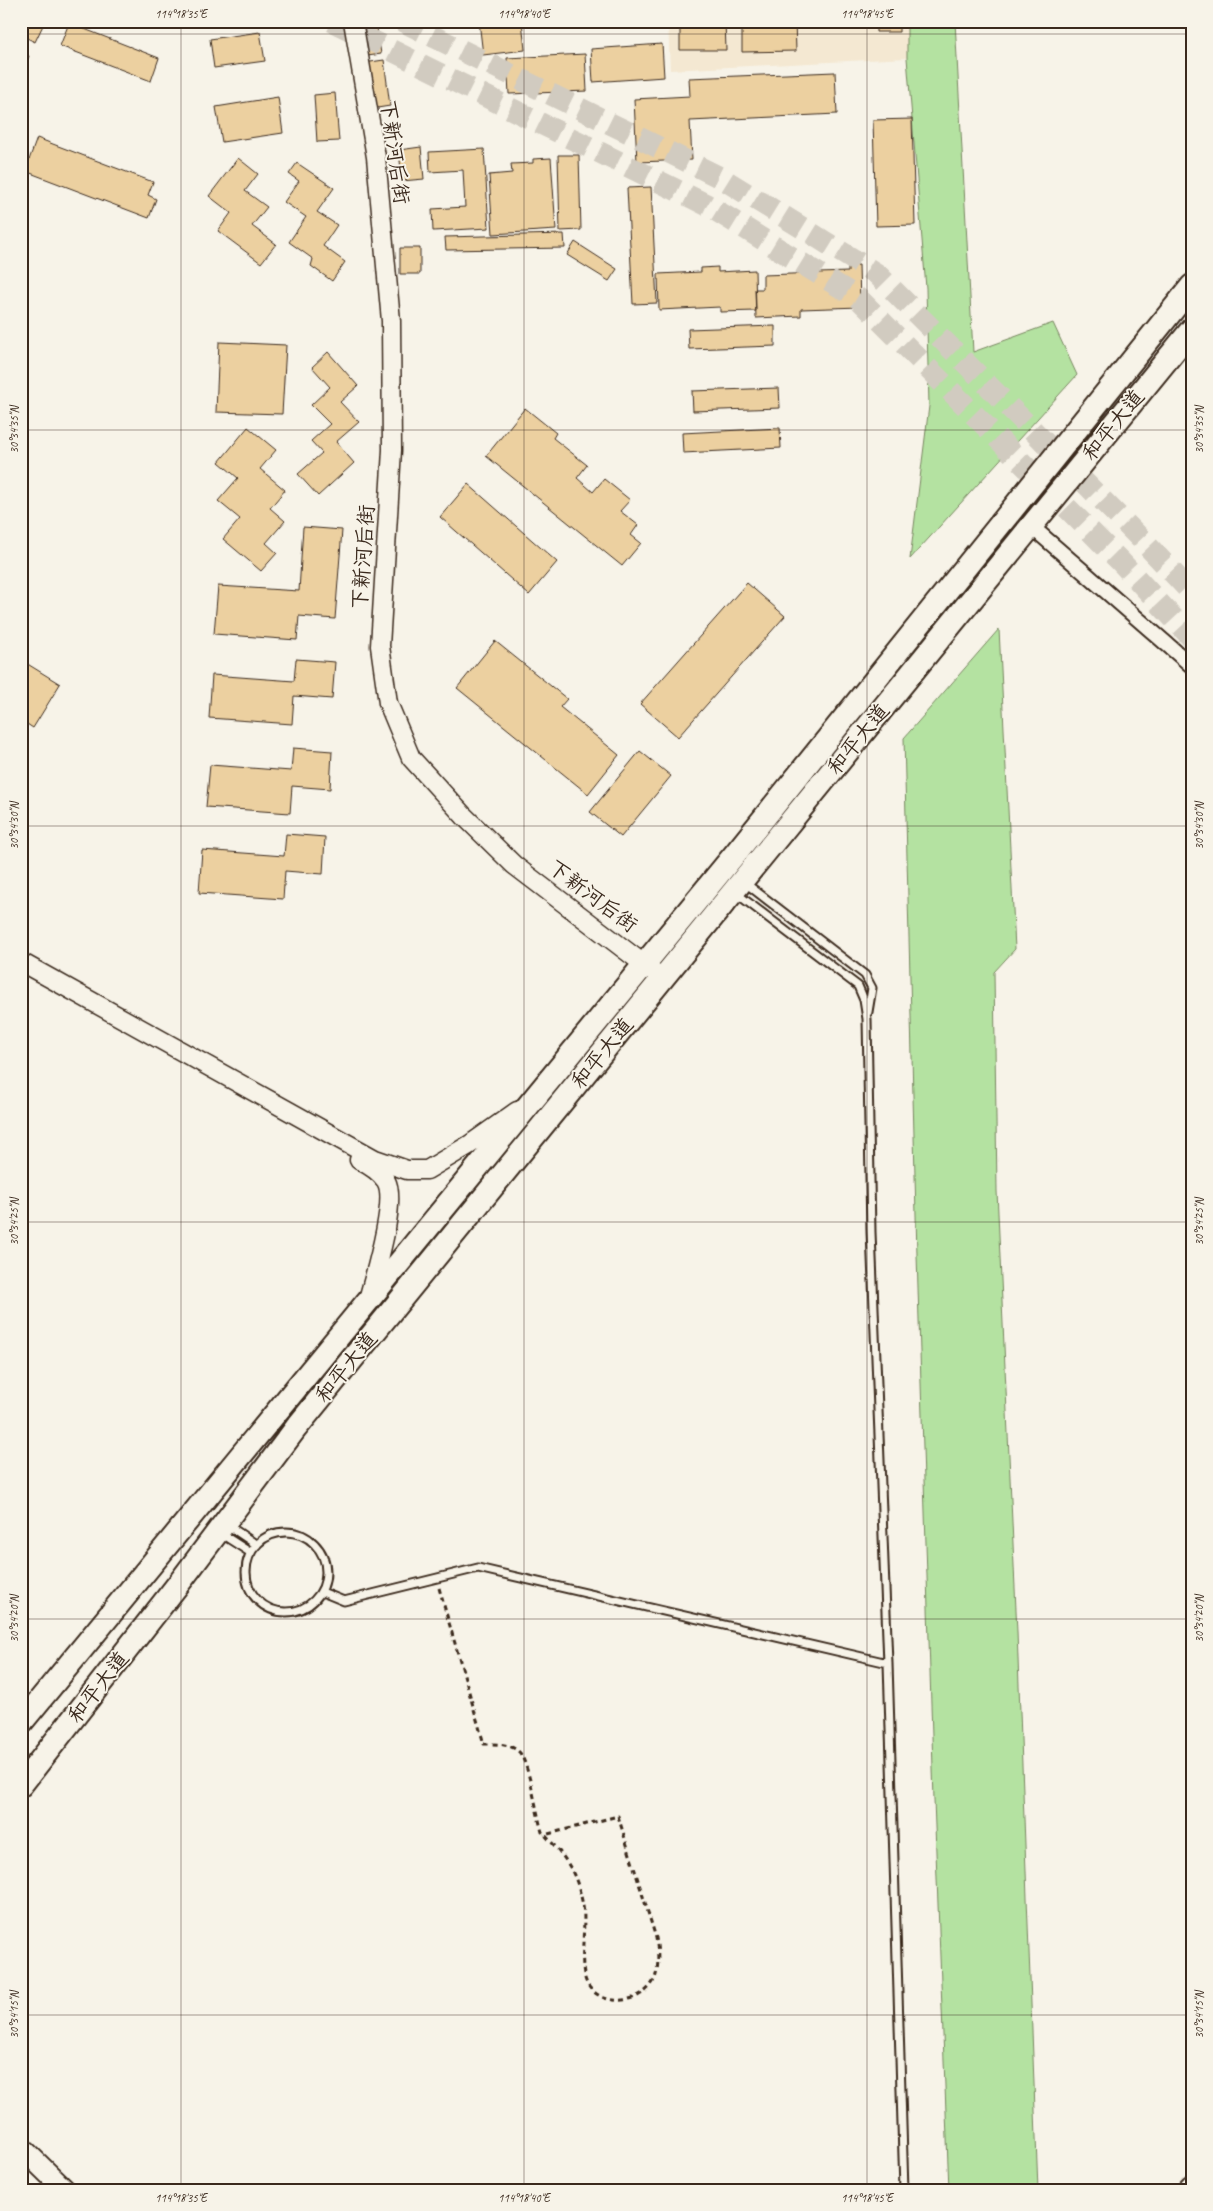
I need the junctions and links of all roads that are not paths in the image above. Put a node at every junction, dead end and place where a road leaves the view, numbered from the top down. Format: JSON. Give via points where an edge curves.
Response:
{"nodes":[{"id":1,"x":353,"y":21,"type":"edge"},
{"id":2,"x":1192,"y":286,"type":"edge"},
{"id":3,"x":1192,"y":329,"type":"edge"},
{"id":4,"x":1031,"y":526,"type":"junction"},
{"id":5,"x":1192,"y":666,"type":"edge"},
{"id":6,"x":738,"y":886,"type":"junction"},
{"id":7,"x":21,"y":962,"type":"edge"},
{"id":8,"x":645,"y":964,"type":"junction"},
{"id":9,"x":21,"y":969,"type":"edge"},
{"id":10,"x":662,"y":979,"type":"junction"},
{"id":11,"x":867,"y":1019,"type":"junction"},
{"id":12,"x":537,"y":1095,"type":"junction"},
{"id":13,"x":368,"y":1301,"type":"junction"},
{"id":14,"x":221,"y":1527,"type":"junction"},
{"id":15,"x":257,"y":1544,"type":"junction"},
{"id":16,"x":251,"y":1553,"type":"junction"},
{"id":17,"x":322,"y":1592,"type":"junction"},
{"id":18,"x":888,"y":1663,"type":"junction"},
{"id":19,"x":21,"y":1722,"type":"edge"},
{"id":20,"x":21,"y":1785,"type":"edge"},
{"id":21,"x":21,"y":2147,"type":"edge"},
{"id":22,"x":65,"y":2190,"type":"edge"},
{"id":23,"x":904,"y":2190,"type":"edge"}],
"edges":[{"from":1,"to":8,"type":"street","name":"下新河后街","via":[[376,157],[391,321],[392,450],[380,646],[388,703],[411,758],[464,816],[514,865]]},
{"from":2,"to":8,"type":"main road","name":"和平大道"},
{"from":3,"to":4,"type":"main road","name":"和平大道"},
{"from":4,"to":5,"type":"street"},
{"from":4,"to":6,"type":"main road","name":"和平大道"},
{"from":6,"to":10,"type":"main road","name":"和平大道"},
{"from":6,"to":11,"type":"lane","via":[[858,986]]},
{"from":6,"to":11,"type":"lane","via":[[865,974],[872,988]]},
{"from":7,"to":12,"type":"street","via":[[375,1158],[407,1170],[426,1170],[470,1145]]},
{"from":8,"to":10,"type":"street","name":"下新河后街"},
{"from":8,"to":12,"type":"main road","name":"和平大道"},
{"from":9,"to":13,"type":"street","via":[[372,1166],[387,1182],[390,1197]]},
{"from":10,"to":14,"type":"main road","name":"和平大道","via":[[296,1428]]},
{"from":11,"to":18,"type":"lane","via":[[871,1232]]},
{"from":12,"to":13,"type":"main road","name":"和平大道"},
{"from":13,"to":19,"type":"main road","name":"和平大道"},
{"from":14,"to":15,"type":"lane"},
{"from":14,"to":16,"type":"lane"},
{"from":14,"to":20,"type":"main road","name":"和平大道"},
{"from":15,"to":16,"type":"lane"},
{"from":15,"to":17,"type":"lane","via":[[275,1534],[290,1532],[306,1537],[314,1543],[325,1561],[327,1571]]},
{"from":16,"to":17,"type":"lane","via":[[246,1573],[248,1584],[258,1601],[267,1608],[282,1612],[298,1611]]},
{"from":17,"to":18,"type":"lane","via":[[344,1601],[478,1568]]},
{"from":18,"to":23,"type":"lane"},
{"from":21,"to":22,"type":"main road"}]}
